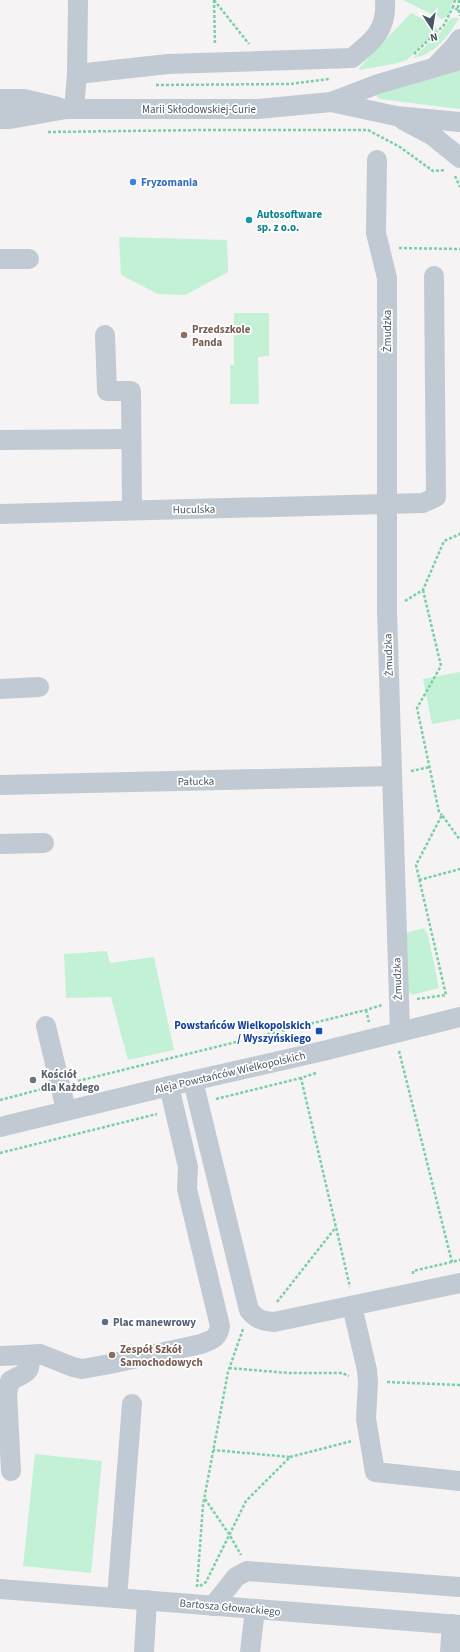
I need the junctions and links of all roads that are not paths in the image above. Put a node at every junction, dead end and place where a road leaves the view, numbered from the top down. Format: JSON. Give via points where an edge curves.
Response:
{"nodes":[{"id":1,"x":78,"y":0,"type":"edge"},
{"id":2,"x":385,"y":0,"type":"edge"},
{"id":3,"x":460,"y":39,"type":"edge"},
{"id":4,"x":460,"y":60,"type":"edge"},
{"id":5,"x":434,"y":68,"type":"junction"},
{"id":6,"x":77,"y":74,"type":"junction"},
{"id":7,"x":0,"y":99,"type":"edge"},
{"id":8,"x":331,"y":102,"type":"junction"},
{"id":9,"x":70,"y":109,"type":"junction"},
{"id":10,"x":396,"y":116,"type":"junction"},
{"id":11,"x":0,"y":119,"type":"edge"},
{"id":12,"x":460,"y":122,"type":"edge"},
{"id":13,"x":460,"y":158,"type":"edge"},
{"id":14,"x":377,"y":160,"type":"dead end"},
{"id":15,"x":0,"y":259,"type":"edge"},
{"id":16,"x":29,"y":259,"type":"dead end"},
{"id":17,"x":434,"y":276,"type":"dead end"},
{"id":18,"x":106,"y":335,"type":"dead end"},
{"id":19,"x":131,"y":439,"type":"junction"},
{"id":20,"x":0,"y":440,"type":"edge"},
{"id":21,"x":388,"y":504,"type":"junction"},
{"id":22,"x":132,"y":510,"type":"junction"},
{"id":23,"x":0,"y":514,"type":"edge"},
{"id":24,"x":39,"y":687,"type":"dead end"},
{"id":25,"x":0,"y":688,"type":"edge"},
{"id":26,"x":392,"y":776,"type":"junction"},
{"id":27,"x":0,"y":785,"type":"edge"},
{"id":28,"x":44,"y":843,"type":"dead end"},
{"id":29,"x":0,"y":844,"type":"edge"},
{"id":30,"x":460,"y":1017,"type":"edge"},
{"id":31,"x":46,"y":1026,"type":"dead end"},
{"id":32,"x":400,"y":1032,"type":"junction"},
{"id":33,"x":193,"y":1081,"type":"junction"},
{"id":34,"x":169,"y":1086,"type":"junction"},
{"id":35,"x":66,"y":1110,"type":"junction"},
{"id":36,"x":0,"y":1127,"type":"edge"},
{"id":37,"x":460,"y":1283,"type":"edge"},
{"id":38,"x":351,"y":1299,"type":"junction"},
{"id":39,"x":24,"y":1354,"type":"junction"},
{"id":40,"x":0,"y":1356,"type":"edge"},
{"id":41,"x":132,"y":1404,"type":"dead end"},
{"id":42,"x":11,"y":1471,"type":"dead end"},
{"id":43,"x":460,"y":1481,"type":"edge"},
{"id":44,"x":460,"y":1587,"type":"edge"},
{"id":45,"x":0,"y":1589,"type":"edge"},
{"id":46,"x":117,"y":1598,"type":"junction"},
{"id":47,"x":147,"y":1600,"type":"junction"},
{"id":48,"x":213,"y":1606,"type":"junction"},
{"id":49,"x":254,"y":1609,"type":"junction"},
{"id":50,"x":456,"y":1624,"type":"edge"},
{"id":51,"x":144,"y":1652,"type":"edge"},
{"id":52,"x":250,"y":1652,"type":"edge"},
{"id":53,"x":450,"y":1652,"type":"edge"}],
"edges":[{"from":1,"to":6,"type":"street"},
{"from":2,"to":6,"type":"street","via":[[386,15],[380,31],[352,58],[168,64]]},
{"from":3,"to":5,"type":"street"},
{"from":4,"to":5,"type":"street","name":"Marii Skłodowskiej-Curie"},
{"from":5,"to":8,"type":"street","name":"Marii Skłodowskiej-Curie","via":[[378,84]]},
{"from":6,"to":9,"type":"street"},
{"from":7,"to":9,"type":"street","name":"Marii Skłodowskiej-Curie","via":[[24,99]]},
{"from":8,"to":9,"type":"street","name":"Marii Skłodowskiej-Curie","via":[[258,109]]},
{"from":8,"to":10,"type":"street","name":"Marii Skłodowskiej-Curie"},
{"from":9,"to":11,"type":"street","name":"Marii Skłodowskiej-Curie"},
{"from":10,"to":12,"type":"street","name":"Marii Skłodowskiej-Curie"},
{"from":10,"to":13,"type":"street","via":[[433,136]]},
{"from":14,"to":21,"type":"street","name":"Żmudzka","via":[[376,233],[387,278]]},
{"from":15,"to":16,"type":"street"},
{"from":17,"to":21,"type":"street","name":"Huculska","via":[[436,497],[423,503]]},
{"from":18,"to":19,"type":"street","via":[[107,391],[131,391]]},
{"from":19,"to":20,"type":"street"},
{"from":19,"to":22,"type":"street"},
{"from":21,"to":22,"type":"street","name":"Huculska"},
{"from":21,"to":26,"type":"street","name":"Żmudzka","via":[[387,611]]},
{"from":22,"to":23,"type":"street","name":"Huculska"},
{"from":24,"to":25,"type":"street"},
{"from":26,"to":27,"type":"street","name":"Pałucka"},
{"from":26,"to":32,"type":"street","name":"Żmudzka"},
{"from":28,"to":29,"type":"street"},
{"from":30,"to":32,"type":"street","name":"Aleja Powstańców Wielkopolskich"},
{"from":31,"to":35,"type":"street"},
{"from":32,"to":33,"type":"street","name":"Aleja Powstańców Wielkopolskich"},
{"from":33,"to":34,"type":"street","name":"Aleja Powstańców Wielkopolskich"},
{"from":33,"to":38,"type":"street","via":[[249,1310],[255,1318],[274,1322]]},
{"from":34,"to":35,"type":"street","name":"Aleja Powstańców Wielkopolskich"},
{"from":34,"to":39,"type":"street","via":[[188,1167],[187,1189],[220,1326],[219,1333],[214,1339],[201,1344],[82,1368],[40,1354]]},
{"from":35,"to":36,"type":"street","name":"Aleja Powstańców Wielkopolskich"},
{"from":37,"to":38,"type":"street"},
{"from":38,"to":43,"type":"street","via":[[368,1382],[366,1419],[375,1472]]},
{"from":39,"to":40,"type":"street"},
{"from":39,"to":42,"type":"street","via":[[30,1363],[28,1370],[10,1381],[7,1392]]},
{"from":41,"to":46,"type":"street"},
{"from":44,"to":48,"type":"street","via":[[247,1571],[236,1577]]},
{"from":45,"to":46,"type":"street","name":"Bartosza Głowackiego"},
{"from":46,"to":47,"type":"street","name":"Bartosza Głowackiego"},
{"from":47,"to":48,"type":"street","name":"Bartosza Głowackiego"},
{"from":47,"to":51,"type":"street"},
{"from":48,"to":49,"type":"street","name":"Bartosza Głowackiego"},
{"from":49,"to":50,"type":"street","name":"Bartosza Głowackiego"},
{"from":49,"to":52,"type":"street"},
{"from":50,"to":53,"type":"street"}]}
